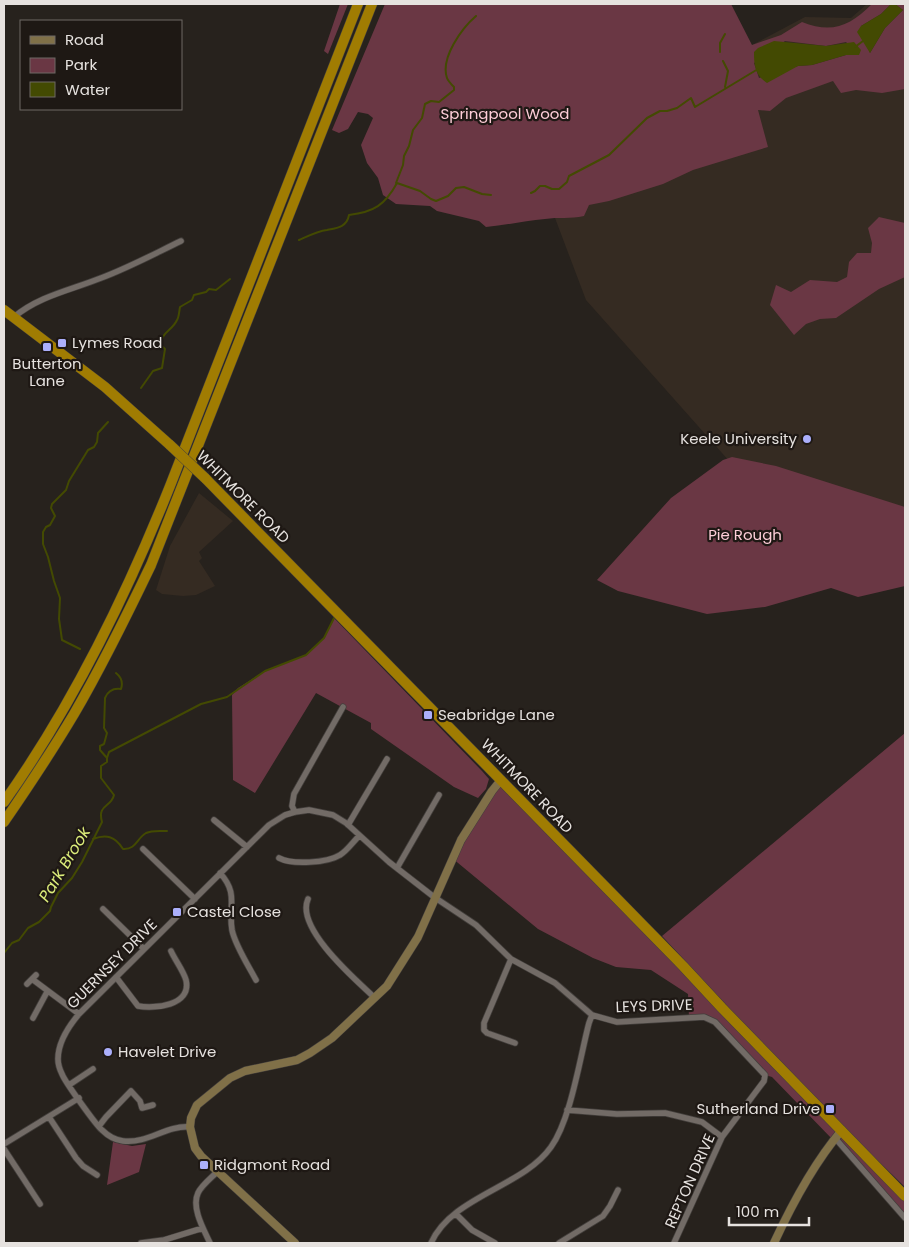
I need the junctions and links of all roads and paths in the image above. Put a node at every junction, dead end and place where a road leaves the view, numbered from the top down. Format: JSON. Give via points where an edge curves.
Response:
{"nodes":[{"id":1,"x":358,"y":4,"type":"edge"},
{"id":2,"x":372,"y":4,"type":"edge"},
{"id":3,"x":181,"y":242,"type":"dead end"},
{"id":4,"x":8,"y":316,"type":"edge"},
{"id":5,"x":343,"y":707,"type":"dead end"},
{"id":6,"x":387,"y":759,"type":"dead end"},
{"id":7,"x":501,"y":780,"type":"junction"},
{"id":8,"x":439,"y":795,"type":"dead end"},
{"id":9,"x":4,"y":802,"type":"edge"},
{"id":10,"x":296,"y":812,"type":"junction"},
{"id":11,"x":214,"y":820,"type":"dead end"},
{"id":12,"x":4,"y":822,"type":"edge"},
{"id":13,"x":348,"y":825,"type":"junction"},
{"id":14,"x":359,"y":836,"type":"junction"},
{"id":15,"x":247,"y":847,"type":"junction"},
{"id":16,"x":143,"y":849,"type":"dead end"},
{"id":17,"x":279,"y":858,"type":"dead end"},
{"id":18,"x":397,"y":868,"type":"junction"},
{"id":19,"x":220,"y":873,"type":"junction"},
{"id":20,"x":434,"y":897,"type":"junction"},
{"id":21,"x":195,"y":898,"type":"junction"},
{"id":22,"x":308,"y":899,"type":"dead end"},
{"id":23,"x":103,"y":908,"type":"dead end"},
{"id":24,"x":144,"y":949,"type":"junction"},
{"id":25,"x":171,"y":951,"type":"dead end"},
{"id":26,"x":511,"y":959,"type":"junction"},
{"id":27,"x":116,"y":977,"type":"junction"},
{"id":28,"x":32,"y":979,"type":"dead end"},
{"id":29,"x":256,"y":980,"type":"dead end"},
{"id":30,"x":47,"y":992,"type":"junction"},
{"id":31,"x":375,"y":998,"type":"junction"},
{"id":32,"x":79,"y":1014,"type":"junction"},
{"id":33,"x":592,"y":1014,"type":"junction"},
{"id":34,"x":33,"y":1018,"type":"dead end"},
{"id":35,"x":515,"y":1044,"type":"dead end"},
{"id":36,"x":93,"y":1069,"type":"dead end"},
{"id":37,"x":764,"y":1080,"type":"joint"},
{"id":38,"x":69,"y":1085,"type":"junction"},
{"id":39,"x":79,"y":1098,"type":"junction"},
{"id":40,"x":153,"y":1105,"type":"dead end"},
{"id":41,"x":567,"y":1110,"type":"junction"},
{"id":42,"x":49,"y":1117,"type":"junction"},
{"id":43,"x":99,"y":1126,"type":"junction"},
{"id":44,"x":190,"y":1127,"type":"junction"},
{"id":45,"x":838,"y":1134,"type":"junction"},
{"id":46,"x":722,"y":1137,"type":"junction"},
{"id":47,"x":4,"y":1144,"type":"edge"},
{"id":48,"x":4,"y":1149,"type":"edge"},
{"id":49,"x":217,"y":1172,"type":"junction"},
{"id":50,"x":97,"y":1175,"type":"dead end"},
{"id":51,"x":618,"y":1190,"type":"dead end"},
{"id":52,"x":905,"y":1196,"type":"edge"},
{"id":53,"x":40,"y":1204,"type":"dead end"},
{"id":54,"x":456,"y":1214,"type":"junction"},
{"id":55,"x":905,"y":1218,"type":"edge"},
{"id":56,"x":203,"y":1228,"type":"junction"},
{"id":57,"x":141,"y":1243,"type":"edge"},
{"id":58,"x":210,"y":1243,"type":"edge"},
{"id":59,"x":294,"y":1243,"type":"edge"},
{"id":60,"x":431,"y":1243,"type":"edge"},
{"id":61,"x":495,"y":1243,"type":"edge"},
{"id":62,"x":559,"y":1243,"type":"edge"},
{"id":63,"x":674,"y":1243,"type":"edge"},
{"id":64,"x":774,"y":1243,"type":"edge"}],
"edges":[{"from":1,"to":9,"type":"highway","via":[[142,554],[82,675],[44,742]]},
{"from":2,"to":12,"type":"highway","via":[[151,565],[74,714]]},
{"from":3,"to":4,"type":"street"},
{"from":4,"to":7,"type":"highway","name":"WHITMORE ROAD","bridge":true,"via":[[105,387],[170,445]]},
{"from":5,"to":10,"type":"street","via":[[294,794],[292,806]]},
{"from":6,"to":13,"type":"street"},
{"from":7,"to":20,"type":"street","via":[[461,840]]},
{"from":7,"to":45,"type":"highway","name":"WHITMORE ROAD"},
{"from":8,"to":18,"type":"street"},
{"from":10,"to":13,"type":"street","name":"GUERNSEY DRIVE","via":[[322,812]]},
{"from":10,"to":15,"type":"street","name":"GUERNSEY DRIVE","via":[[269,825]]},
{"from":11,"to":15,"type":"street"},
{"from":13,"to":14,"type":"street","name":"GUERNSEY DRIVE"},
{"from":14,"to":17,"type":"street","via":[[339,856],[296,862]]},
{"from":14,"to":18,"type":"street","name":"GUERNSEY DRIVE"},
{"from":15,"to":19,"type":"street","name":"GUERNSEY DRIVE"},
{"from":16,"to":21,"type":"street"},
{"from":18,"to":20,"type":"street","name":"GUERNSEY DRIVE"},
{"from":19,"to":21,"type":"street","name":"GUERNSEY DRIVE"},
{"from":19,"to":29,"type":"street","via":[[228,882],[232,897],[232,929]]},
{"from":20,"to":26,"type":"street","name":"LEYS DRIVE","via":[[476,925]]},
{"from":20,"to":31,"type":"street","via":[[418,938],[387,986]]},
{"from":21,"to":24,"type":"street","name":"GUERNSEY DRIVE"},
{"from":22,"to":31,"type":"street","via":[[307,916],[311,927],[342,966]]},
{"from":23,"to":24,"type":"street"},
{"from":24,"to":27,"type":"street","name":"GUERNSEY DRIVE"},
{"from":25,"to":27,"type":"street","via":[[186,980],[186,989],[181,998],[171,1004],[156,1008],[138,1006]]},
{"from":26,"to":33,"type":"street","name":"LEYS DRIVE","via":[[555,983]]},
{"from":26,"to":35,"type":"street","via":[[486,1017],[484,1030]]},
{"from":27,"to":32,"type":"street","name":"GUERNSEY DRIVE"},
{"from":28,"to":30,"type":"street"},
{"from":30,"to":32,"type":"street"},
{"from":30,"to":34,"type":"street"},
{"from":31,"to":44,"type":"street","via":[[310,1054],[230,1078],[197,1105]]},
{"from":32,"to":38,"type":"street","name":"GUERNSEY DRIVE","via":[[61,1043],[58,1060]]},
{"from":33,"to":37,"type":"street","name":"LEYS DRIVE","via":[[617,1022],[710,1019],[765,1075]]},
{"from":33,"to":41,"type":"street"},
{"from":36,"to":38,"type":"street"},
{"from":37,"to":46,"type":"street","name":"REPTON DRIVE"},
{"from":38,"to":39,"type":"street","name":"GUERNSEY DRIVE"},
{"from":39,"to":42,"type":"street"},
{"from":39,"to":43,"type":"street","name":"GUERNSEY DRIVE"},
{"from":40,"to":43,"type":"street","via":[[142,1108],[131,1091]]},
{"from":41,"to":46,"type":"street","via":[[665,1113],[702,1122]]},
{"from":41,"to":54,"type":"street","via":[[551,1147],[534,1164],[479,1196]]},
{"from":42,"to":47,"type":"street"},
{"from":42,"to":50,"type":"street","via":[[76,1158]]},
{"from":43,"to":44,"type":"street","name":"GUERNSEY DRIVE","via":[[115,1139],[138,1141],[179,1126]]},
{"from":44,"to":49,"type":"street","via":[[195,1148]]},
{"from":45,"to":52,"type":"highway","name":"WHITMORE ROAD"},
{"from":45,"to":55,"type":"street","name":"WHITMORE ROAD"},
{"from":45,"to":64,"type":"street","via":[[804,1185]]},
{"from":46,"to":63,"type":"street","name":"REPTON DRIVE"},
{"from":48,"to":53,"type":"street"},
{"from":49,"to":56,"type":"street","via":[[198,1192],[196,1204]]},
{"from":49,"to":59,"type":"street"},
{"from":51,"to":62,"type":"street","via":[[603,1216]]},
{"from":54,"to":60,"type":"street"},
{"from":54,"to":61,"type":"street","via":[[472,1230]]},
{"from":56,"to":57,"type":"street"},
{"from":56,"to":58,"type":"street"}]}
